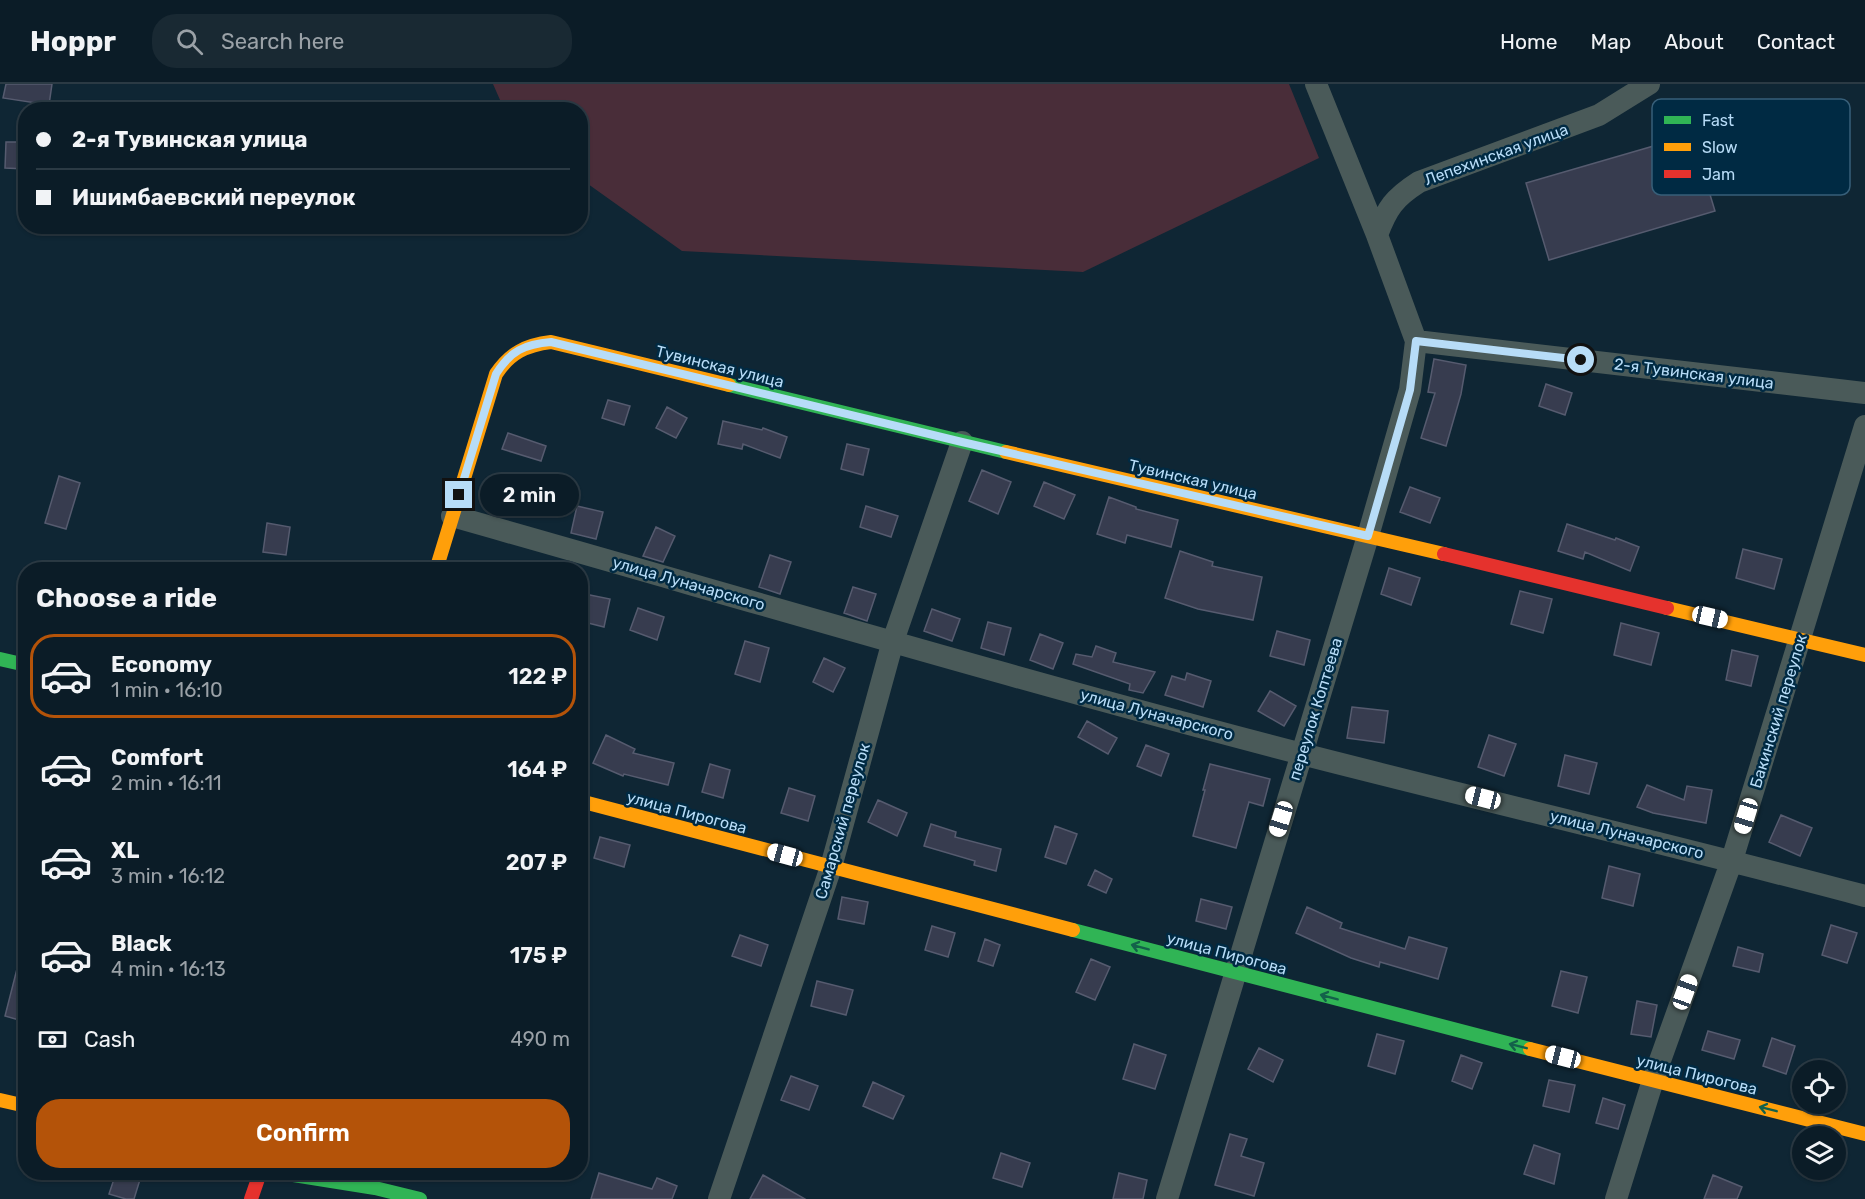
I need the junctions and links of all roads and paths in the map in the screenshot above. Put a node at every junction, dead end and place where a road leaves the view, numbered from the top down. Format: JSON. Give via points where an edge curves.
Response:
{"nodes":[{"id":1,"x":1316,"y":84,"type":"edge"},
{"id":2,"x":1649,"y":84,"type":"edge"},
{"id":3,"x":1377,"y":235,"type":"junction"},
{"id":4,"x":1416,"y":341,"type":"junction"},
{"id":5,"x":1865,"y":393,"type":"edge"},
{"id":6,"x":1865,"y":426,"type":"edge"},
{"id":7,"x":962,"y":442,"type":"junction"},
{"id":8,"x":452,"y":516,"type":"junction"},
{"id":9,"x":1368,"y":536,"type":"junction"},
{"id":10,"x":438,"y":562,"type":"edge"},
{"id":11,"x":1801,"y":639,"type":"junction"},
{"id":12,"x":893,"y":641,"type":"junction"},
{"id":13,"x":1865,"y":655,"type":"edge"},
{"id":14,"x":0,"y":659,"type":"edge"},
{"id":15,"x":18,"y":663,"type":"edge"},
{"id":16,"x":1301,"y":753,"type":"junction"},
{"id":17,"x":588,"y":803,"type":"edge"},
{"id":18,"x":1732,"y":861,"type":"junction"},
{"id":19,"x":831,"y":867,"type":"junction"},
{"id":20,"x":1865,"y":896,"type":"edge"},
{"id":21,"x":1235,"y":972,"type":"junction"},
{"id":22,"x":1653,"y":1080,"type":"junction"},
{"id":23,"x":0,"y":1100,"type":"edge"},
{"id":24,"x":18,"y":1104,"type":"edge"},
{"id":25,"x":1865,"y":1134,"type":"edge"},
{"id":26,"x":258,"y":1180,"type":"edge"},
{"id":27,"x":325,"y":1180,"type":"edge"},
{"id":28,"x":251,"y":1199,"type":"edge"},
{"id":29,"x":420,"y":1199,"type":"edge"},
{"id":30,"x":720,"y":1199,"type":"edge"},
{"id":31,"x":1167,"y":1199,"type":"edge"},
{"id":32,"x":1616,"y":1199,"type":"edge"}],
"edges":[{"from":1,"to":3,"type":"street"},
{"from":2,"to":3,"type":"street","name":"Лепехинская улица","via":[[1599,115],[1419,182],[1400,194],[1386,212]]},
{"from":3,"to":4,"type":"street"},
{"from":4,"to":5,"type":"street","name":"2-я Тувинская улица"},
{"from":4,"to":9,"type":"street","name":"переулок Коптеева","via":[[1410,390]]},
{"from":6,"to":11,"type":"street","name":"Бакинский переулок"},
{"from":7,"to":8,"type":"street","name":"Тувинская улица","via":[[551,342],[532,344],[503,362],[496,374]]},
{"from":7,"to":9,"type":"street","name":"Тувинская улица"},
{"from":7,"to":12,"type":"street","name":"Самарский переулок"},
{"from":8,"to":10,"type":"street"},
{"from":8,"to":12,"type":"street","name":"улица Луначарского"},
{"from":9,"to":11,"type":"street","name":"Тувинская улица"},
{"from":9,"to":16,"type":"street","name":"переулок Коптеева"},
{"from":11,"to":13,"type":"street","name":"Тувинская улица"},
{"from":11,"to":18,"type":"street","name":"Бакинский переулок"},
{"from":12,"to":16,"type":"street","name":"улица Луначарского"},
{"from":12,"to":19,"type":"street","name":"Самарский переулок"},
{"from":14,"to":15,"type":"street"},
{"from":16,"to":18,"type":"street","name":"улица Луначарского"},
{"from":16,"to":21,"type":"street","name":"переулок Коптеева"},
{"from":17,"to":19,"type":"street","name":"улица Пирогова"},
{"from":18,"to":20,"type":"street","name":"улица Луначарского"},
{"from":18,"to":22,"type":"street","name":"Бакинский переулок"},
{"from":21,"to":19,"type":"street","name":"улица Пирогова","one_way":true},
{"from":19,"to":30,"type":"street","name":"Самарский переулок"},
{"from":22,"to":21,"type":"street","name":"улица Пирогова","one_way":true},
{"from":21,"to":31,"type":"street","name":"переулок Коптеева"},
{"from":25,"to":22,"type":"street","name":"улица Пирогова","one_way":true},
{"from":22,"to":32,"type":"street","name":"Бакинский переулок"},
{"from":23,"to":24,"type":"street"},
{"from":26,"to":28,"type":"street"},
{"from":27,"to":29,"type":"street"}]}
